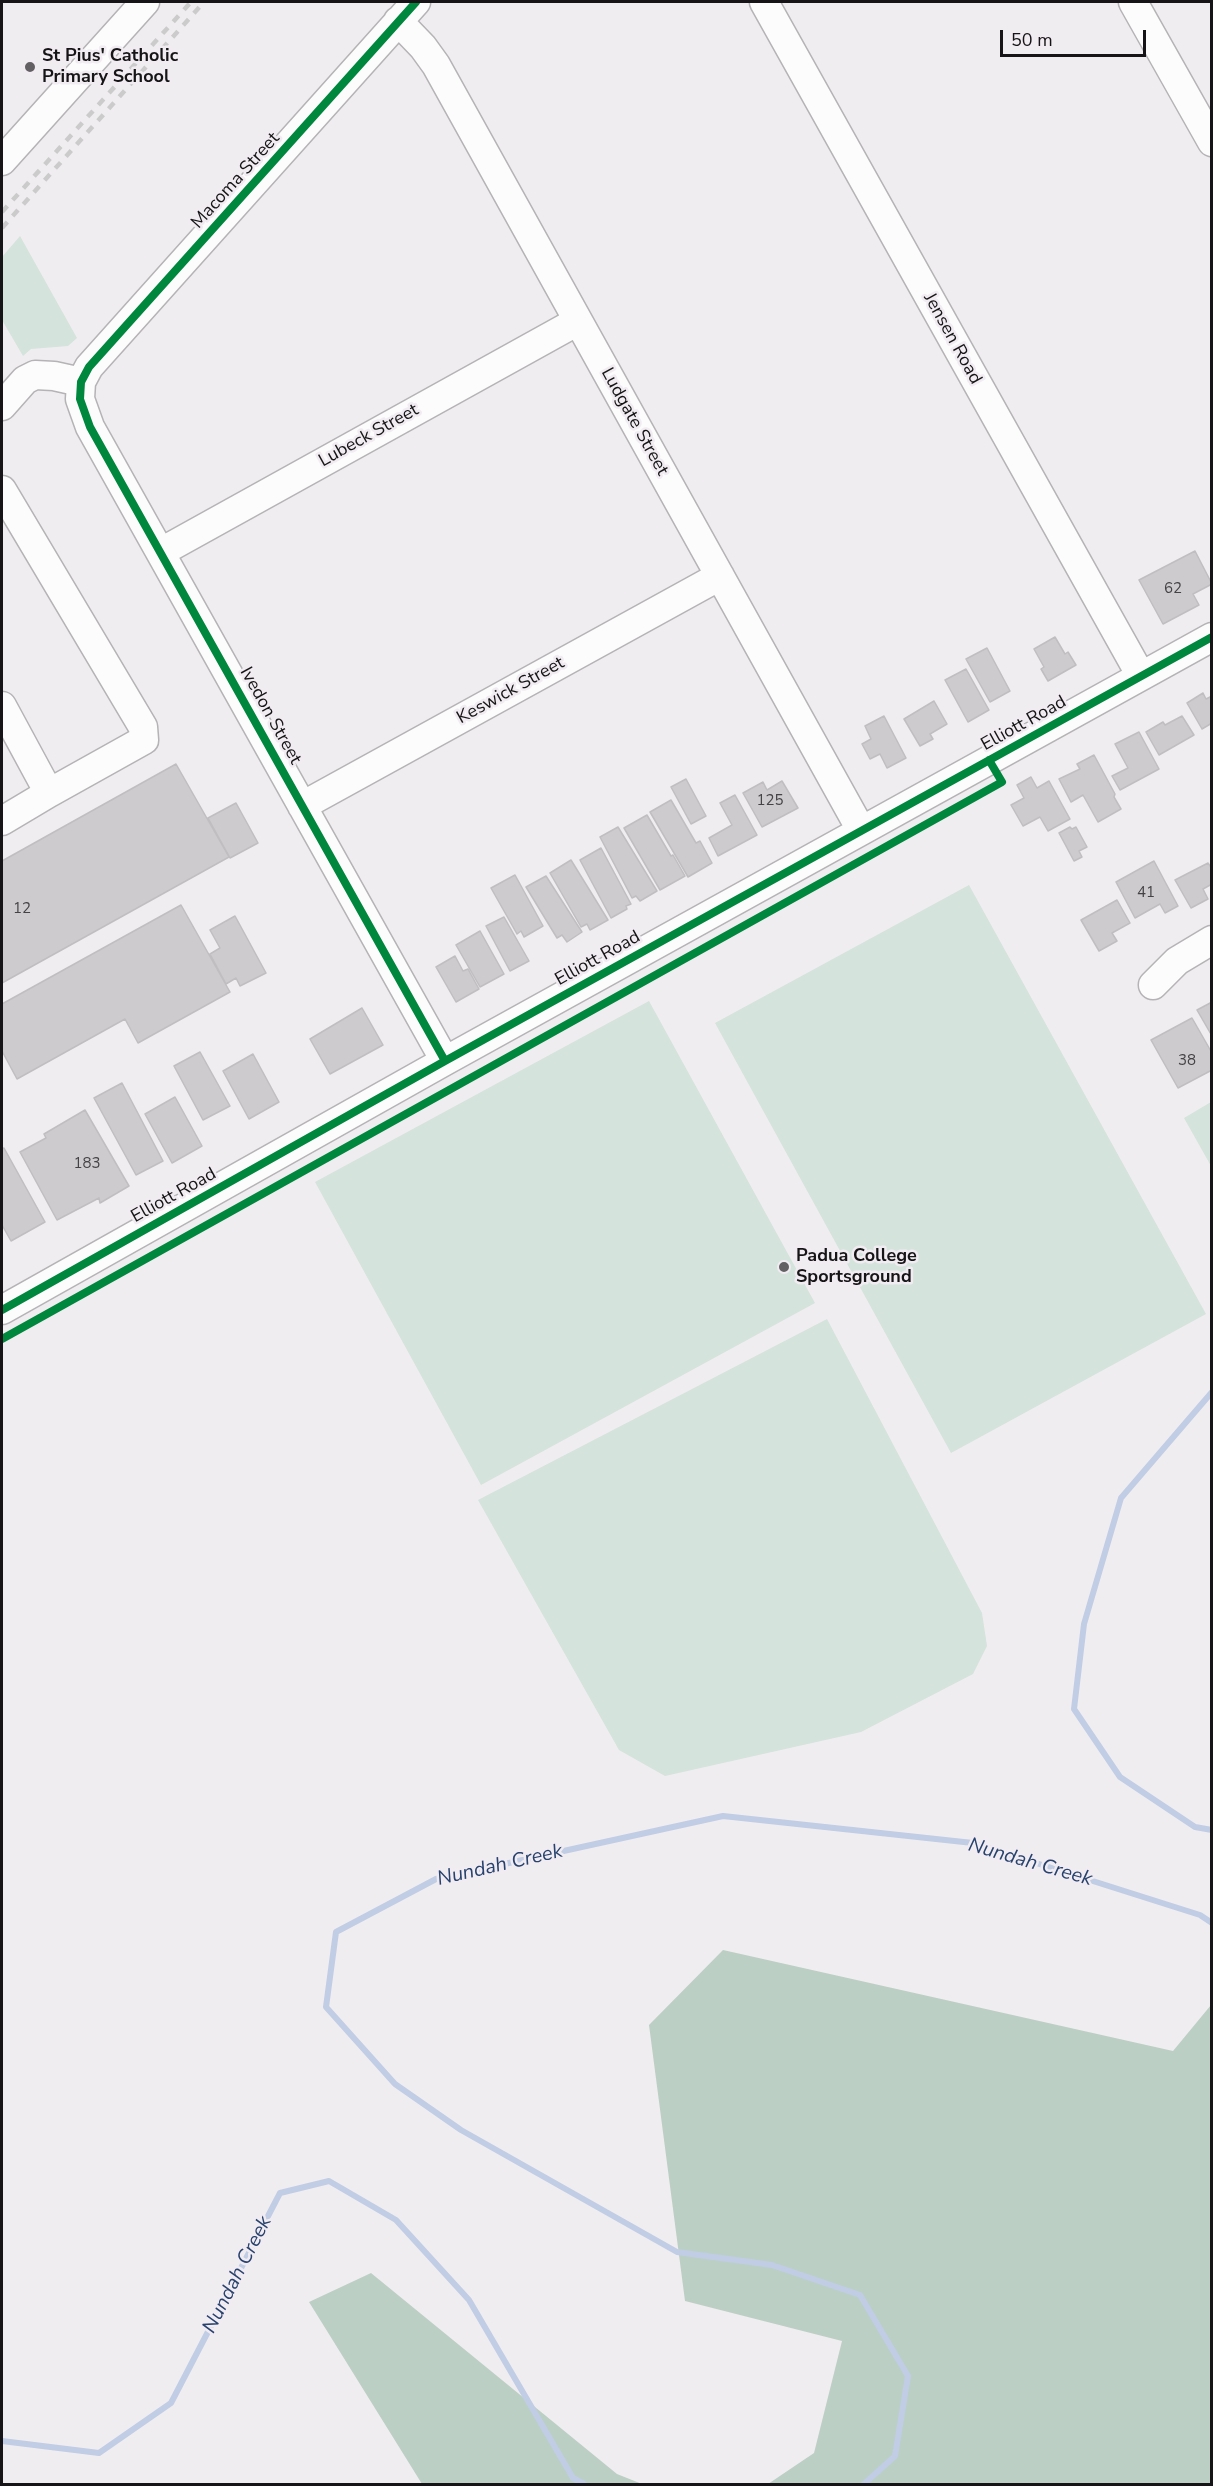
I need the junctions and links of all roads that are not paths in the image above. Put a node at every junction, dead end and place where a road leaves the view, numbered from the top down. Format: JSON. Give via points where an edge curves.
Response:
{"nodes":[{"id":1,"x":146,"y":2,"type":"edge"},
{"id":2,"x":764,"y":2,"type":"edge"},
{"id":3,"x":1133,"y":2,"type":"edge"},
{"id":4,"x":407,"y":11,"type":"edge"},
{"id":5,"x":1212,"y":142,"type":"edge"},
{"id":6,"x":2,"y":161,"type":"edge"},
{"id":7,"x":578,"y":321,"type":"junction"},
{"id":8,"x":81,"y":382,"type":"junction"},
{"id":9,"x":2,"y":406,"type":"edge"},
{"id":10,"x":2,"y":490,"type":"edge"},
{"id":11,"x":161,"y":552,"type":"junction"},
{"id":12,"x":720,"y":576,"type":"junction"},
{"id":13,"x":1212,"y":637,"type":"edge"},
{"id":14,"x":1141,"y":676,"type":"junction"},
{"id":15,"x":2,"y":706,"type":"edge"},
{"id":16,"x":49,"y":793,"type":"junction"},
{"id":17,"x":302,"y":806,"type":"junction"},
{"id":18,"x":2,"y":821,"type":"edge"},
{"id":19,"x":861,"y":830,"type":"junction"},
{"id":20,"x":1212,"y":940,"type":"edge"},
{"id":21,"x":1153,"y":985,"type":"dead end"},
{"id":22,"x":445,"y":1061,"type":"junction"},
{"id":23,"x":2,"y":1310,"type":"edge"}],
"edges":[{"from":1,"to":6,"type":"street"},
{"from":2,"to":14,"type":"street","name":"Jensen Road"},
{"from":3,"to":5,"type":"street"},
{"from":4,"to":7,"type":"street","name":"Ludgate Street","via":[[423,47]]},
{"from":4,"to":8,"type":"street","name":"Macoma Street","via":[[89,367]]},
{"from":7,"to":11,"type":"street","name":"Lubeck Street"},
{"from":7,"to":12,"type":"street","name":"Ludgate Street"},
{"from":8,"to":9,"type":"street","via":[[35,375]]},
{"from":8,"to":11,"type":"street","name":"Ivedon Street","via":[[80,399],[86,419]]},
{"from":10,"to":16,"type":"street","via":[[143,727],[144,740]]},
{"from":11,"to":17,"type":"street","name":"Ivedon Street"},
{"from":12,"to":17,"type":"street","name":"Keswick Street"},
{"from":12,"to":19,"type":"street","name":"Ludgate Street"},
{"from":13,"to":14,"type":"street","name":"Elliott Road"},
{"from":14,"to":19,"type":"street","name":"Elliott Road"},
{"from":15,"to":16,"type":"street"},
{"from":16,"to":18,"type":"street"},
{"from":17,"to":22,"type":"street","name":"Ivedon Street"},
{"from":19,"to":22,"type":"street","name":"Elliott Road"},
{"from":20,"to":21,"type":"street","via":[[1177,961]]},
{"from":22,"to":23,"type":"street","name":"Elliott Road"}]}
